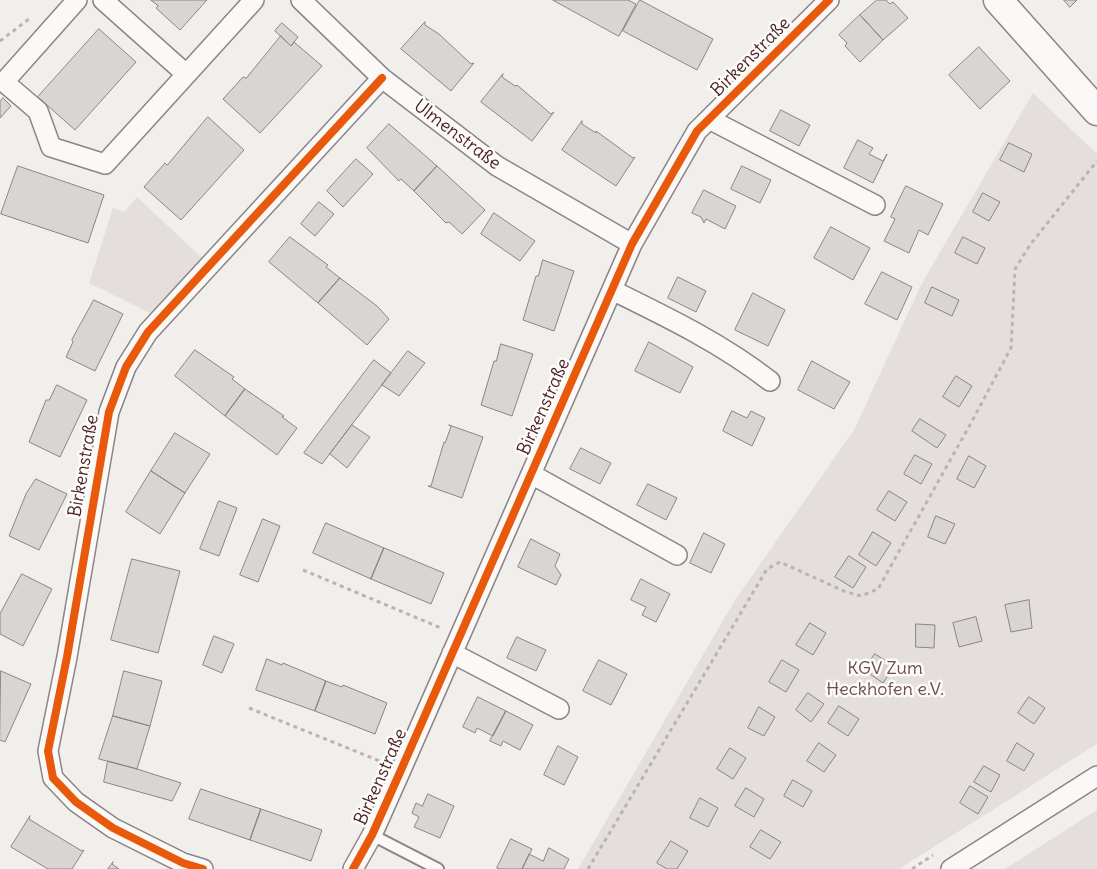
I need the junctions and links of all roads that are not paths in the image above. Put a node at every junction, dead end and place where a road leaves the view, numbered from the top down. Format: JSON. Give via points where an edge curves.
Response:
{"nodes":[{"id":1,"x":77,"y":0,"type":"edge"},
{"id":2,"x":103,"y":0,"type":"edge"},
{"id":3,"x":254,"y":0,"type":"edge"},
{"id":4,"x":301,"y":0,"type":"edge"},
{"id":5,"x":828,"y":0,"type":"edge"},
{"id":6,"x":998,"y":0,"type":"edge"},
{"id":7,"x":186,"y":74,"type":"junction"},
{"id":8,"x":382,"y":78,"type":"junction"},
{"id":9,"x":1097,"y":111,"type":"edge"},
{"id":10,"x":709,"y":119,"type":"junction"},
{"id":11,"x":875,"y":205,"type":"dead end"},
{"id":12,"x":632,"y":244,"type":"junction"},
{"id":13,"x":612,"y":290,"type":"junction"},
{"id":14,"x":770,"y":381,"type":"dead end"},
{"id":15,"x":531,"y":474,"type":"junction"},
{"id":16,"x":677,"y":555,"type":"dead end"},
{"id":17,"x":452,"y":653,"type":"junction"},
{"id":18,"x":559,"y":709,"type":"dead end"},
{"id":19,"x":1097,"y":776,"type":"edge"},
{"id":20,"x":372,"y":835,"type":"junction"},
{"id":21,"x":203,"y":869,"type":"edge"},
{"id":22,"x":353,"y":869,"type":"edge"},
{"id":23,"x":438,"y":869,"type":"edge"},
{"id":24,"x":951,"y":869,"type":"edge"}],
"edges":[{"from":1,"to":7,"type":"street","via":[[4,82],[38,112],[52,147],[105,164]]},
{"from":2,"to":7,"type":"street"},
{"from":3,"to":7,"type":"street"},
{"from":4,"to":8,"type":"street","name":"Ulmenstraße"},
{"from":5,"to":10,"type":"street","name":"Birkenstraße"},
{"from":6,"to":9,"type":"main road"},
{"from":8,"to":12,"type":"street","name":"Ulmenstraße","via":[[497,166]]},
{"from":8,"to":21,"type":"street","name":"Birkenstraße","via":[[148,332],[126,367],[109,412],[48,751],[53,778],[76,802],[113,828],[183,863]]},
{"from":10,"to":11,"type":"street","name":"Birkenstraße"},
{"from":10,"to":12,"type":"street","name":"Birkenstraße","via":[[697,132]]},
{"from":12,"to":13,"type":"street","name":"Birkenstraße"},
{"from":13,"to":14,"type":"street","via":[[741,358]]},
{"from":13,"to":15,"type":"street","name":"Birkenstraße"},
{"from":15,"to":16,"type":"street","name":"Birkenstraße"},
{"from":15,"to":17,"type":"street","name":"Birkenstraße"},
{"from":17,"to":18,"type":"street"},
{"from":17,"to":20,"type":"street","name":"Birkenstraße"},
{"from":19,"to":24,"type":"street"},
{"from":20,"to":22,"type":"street","name":"Birkenstraße"},
{"from":20,"to":23,"type":"lane"}]}
